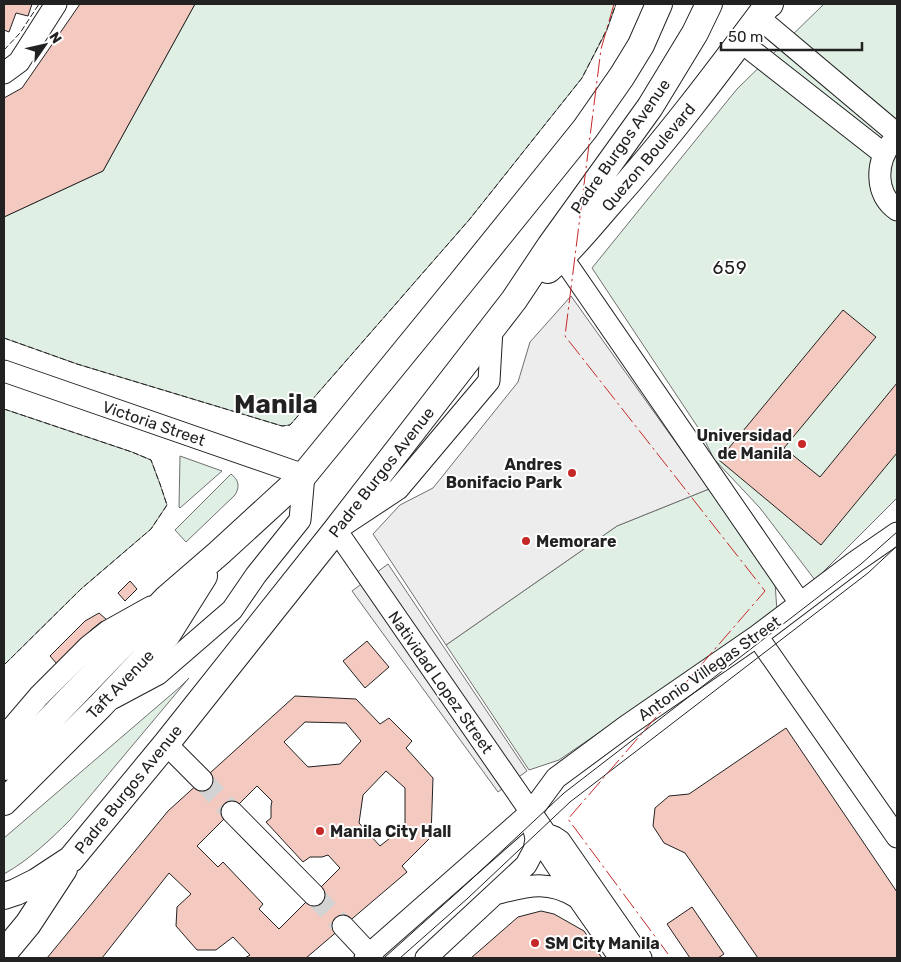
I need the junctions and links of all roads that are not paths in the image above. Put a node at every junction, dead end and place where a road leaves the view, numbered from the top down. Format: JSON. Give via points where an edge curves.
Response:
{"nodes":[{"id":1,"x":56,"y":4,"type":"edge"},
{"id":2,"x":659,"y":4,"type":"edge"},
{"id":3,"x":709,"y":4,"type":"edge"},
{"id":4,"x":766,"y":8,"type":"edge"},
{"id":5,"x":741,"y":42,"type":"junction"},
{"id":6,"x":6,"y":70,"type":"edge"},
{"id":7,"x":893,"y":142,"type":"edge"},
{"id":8,"x":897,"y":210,"type":"edge"},
{"id":9,"x":562,"y":257,"type":"junction"},
{"id":10,"x":514,"y":300,"type":"junction"},
{"id":11,"x":4,"y":371,"type":"edge"},
{"id":12,"x":304,"y":475,"type":"junction"},
{"id":13,"x":336,"y":530,"type":"junction"},
{"id":14,"x":897,"y":533,"type":"edge"},
{"id":15,"x":219,"y":553,"type":"junction"},
{"id":16,"x":167,"y":598,"type":"junction"},
{"id":17,"x":800,"y":603,"type":"junction"},
{"id":18,"x":757,"y":636,"type":"junction"},
{"id":19,"x":101,"y":705,"type":"junction"},
{"id":20,"x":4,"y":737,"type":"edge"},
{"id":21,"x":166,"y":744,"type":"junction"},
{"id":22,"x":4,"y":767,"type":"edge"},
{"id":23,"x":202,"y":780,"type":"tunnel mouth"},
{"id":24,"x":4,"y":802,"type":"edge"},
{"id":25,"x":232,"y":812,"type":"tunnel mouth"},
{"id":26,"x":531,"y":812,"type":"junction"},
{"id":27,"x":546,"y":834,"type":"junction"},
{"id":28,"x":897,"y":837,"type":"edge"},
{"id":29,"x":71,"y":859,"type":"junction"},
{"id":30,"x":495,"y":894,"type":"junction"},
{"id":31,"x":314,"y":895,"type":"tunnel mouth"},
{"id":32,"x":4,"y":896,"type":"edge"},
{"id":33,"x":578,"y":898,"type":"junction"},
{"id":34,"x":343,"y":926,"type":"tunnel mouth"},
{"id":35,"x":4,"y":953,"type":"edge"},
{"id":36,"x":369,"y":957,"type":"edge"},
{"id":37,"x":426,"y":958,"type":"edge"},
{"id":38,"x":620,"y":958,"type":"edge"},
{"id":39,"x":642,"y":958,"type":"edge"}],
"edges":[{"from":1,"to":6,"type":"street","via":[[19,62]]},
{"from":2,"to":12,"type":"main road","via":[[641,45],[585,129]]},
{"from":3,"to":10,"type":"main road","name":"Padre Burgos Avenue","via":[[695,34],[650,107]]},
{"from":4,"to":5,"type":"main road","name":"Quezon Boulevard"},
{"from":4,"to":7,"type":"street"},
{"from":5,"to":7,"type":"street"},
{"from":5,"to":9,"type":"main road","name":"Quezon Boulevard","via":[[636,174]]},
{"from":7,"to":8,"type":"street","via":[[880,163],[879,178],[883,193]]},
{"from":9,"to":10,"type":"main road","name":"Quezon Boulevard"},
{"from":9,"to":17,"type":"street"},
{"from":10,"to":13,"type":"main road","name":"Padre Burgos Avenue"},
{"from":11,"to":12,"type":"street","name":"Victoria Street"},
{"from":12,"to":15,"type":"main road"},
{"from":12,"to":19,"type":"street","via":[[300,520],[232,610],[158,674]]},
{"from":13,"to":21,"type":"main road","name":"Padre Burgos Avenue"},
{"from":13,"to":26,"type":"street","name":"Natividad Lopez Street"},
{"from":14,"to":17,"type":"street","name":"Antonio Villegas Street"},
{"from":15,"to":16,"type":"main road"},
{"from":15,"to":19,"type":"main road","name":"Taft Avenue","via":[[167,635]]},
{"from":16,"to":20,"type":"street","via":[[89,646]]},
{"from":16,"to":22,"type":"main road"},
{"from":17,"to":18,"type":"street","name":"Antonio Villegas Street"},
{"from":18,"to":26,"type":"street","name":"Antonio Villegas Street","via":[[556,778]]},
{"from":18,"to":28,"type":"street"},
{"from":19,"to":24,"type":"main road","name":"Taft Avenue"},
{"from":21,"to":23,"type":"street"},
{"from":21,"to":29,"type":"main road","name":"Padre Burgos Avenue"},
{"from":25,"to":31,"type":"street"},
{"from":26,"to":27,"type":"street","name":"Natividad Lopez Street"},
{"from":26,"to":30,"type":"street","via":[[536,839],[534,850],[526,865]]},
{"from":26,"to":36,"type":"street","name":"Antonio Villegas Street"},
{"from":27,"to":33,"type":"street","name":"Natividad Lopez Street","via":[[547,851]]},
{"from":27,"to":39,"type":"street","name":"Natividad Lopez Street","via":[[560,841]]},
{"from":29,"to":32,"type":"main road","name":"Padre Burgos Avenue","via":[[36,882]]},
{"from":29,"to":35,"type":"main road","via":[[28,924]]},
{"from":30,"to":33,"type":"street","via":[[544,886],[559,888]]},
{"from":30,"to":37,"type":"street"},
{"from":33,"to":38,"type":"street","name":"Natividad Lopez Street"},
{"from":34,"to":36,"type":"street"}]}
